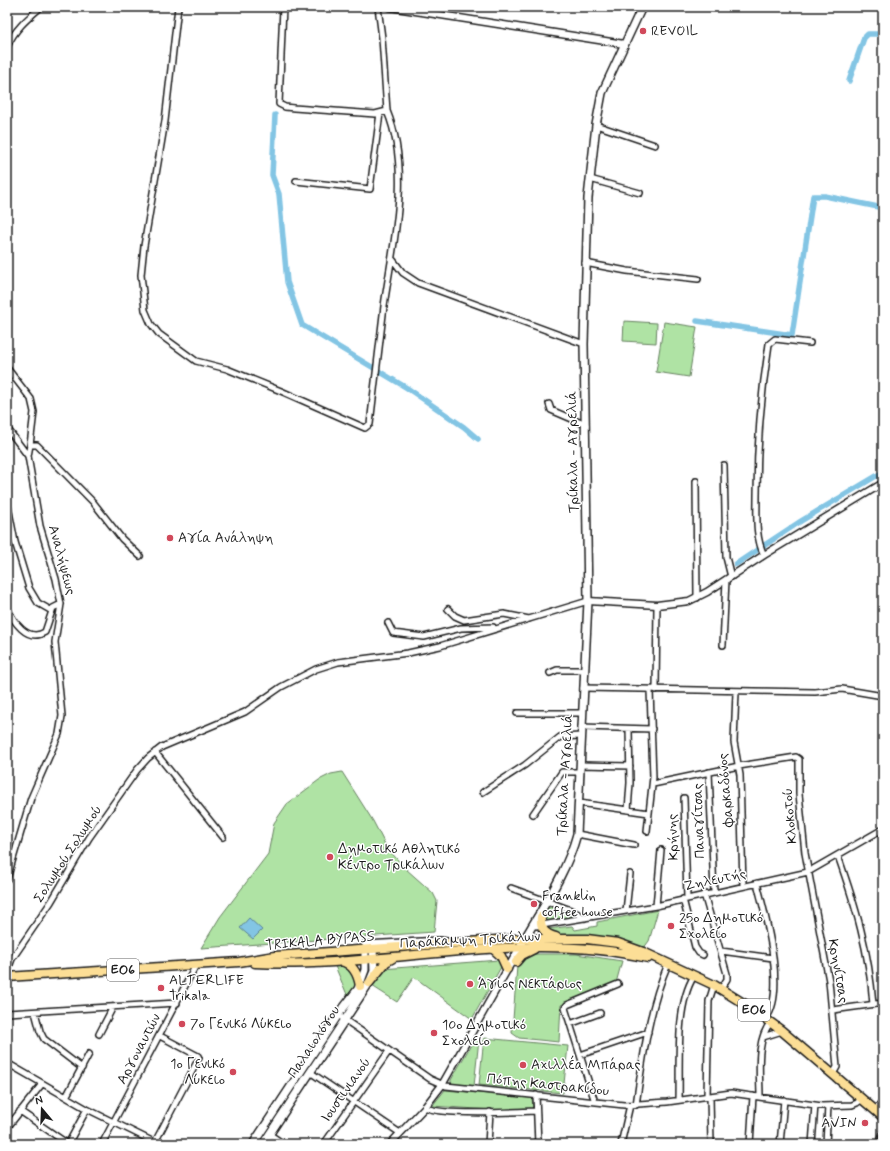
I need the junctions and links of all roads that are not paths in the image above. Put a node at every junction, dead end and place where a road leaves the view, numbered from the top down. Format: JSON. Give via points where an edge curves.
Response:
{"nodes":[{"id":1,"x":41,"y":7,"type":"edge"},
{"id":2,"x":178,"y":7,"type":"edge"},
{"id":3,"x":283,"y":7,"type":"edge"},
{"id":4,"x":378,"y":7,"type":"edge"},
{"id":5,"x":390,"y":7,"type":"edge"},
{"id":6,"x":642,"y":7,"type":"edge"},
{"id":7,"x":624,"y":44,"type":"junction"},
{"id":8,"x":7,"y":47,"type":"edge"},
{"id":9,"x":387,"y":111,"type":"junction"},
{"id":10,"x":380,"y":113,"type":"junction"},
{"id":11,"x":596,"y":126,"type":"junction"},
{"id":12,"x":655,"y":145,"type":"dead end"},
{"id":13,"x":590,"y":179,"type":"junction"},
{"id":14,"x":296,"y":181,"type":"dead end"},
{"id":15,"x":640,"y":193,"type":"dead end"},
{"id":16,"x":393,"y":260,"type":"junction"},
{"id":17,"x":585,"y":263,"type":"junction"},
{"id":18,"x":698,"y":280,"type":"dead end"},
{"id":19,"x":810,"y":343,"type":"dead end"},
{"id":20,"x":584,"y":344,"type":"junction"},
{"id":21,"x":7,"y":368,"type":"edge"},
{"id":22,"x":549,"y":404,"type":"dead end"},
{"id":23,"x":586,"y":425,"type":"junction"},
{"id":24,"x":7,"y":428,"type":"edge"},
{"id":25,"x":30,"y":445,"type":"junction"},
{"id":26,"x":28,"y":456,"type":"junction"},
{"id":27,"x":724,"y":465,"type":"dead end"},
{"id":28,"x":696,"y":481,"type":"dead end"},
{"id":29,"x":883,"y":483,"type":"edge"},
{"id":30,"x":7,"y":501,"type":"edge"},
{"id":31,"x":763,"y":553,"type":"junction"},
{"id":32,"x":140,"y":556,"type":"dead end"},
{"id":33,"x":728,"y":579,"type":"junction"},
{"id":34,"x":697,"y":598,"type":"junction"},
{"id":35,"x":588,"y":600,"type":"junction"},
{"id":36,"x":61,"y":604,"type":"junction"},
{"id":37,"x":657,"y":605,"type":"junction"},
{"id":38,"x":7,"y":607,"type":"edge"},
{"id":39,"x":448,"y":609,"type":"dead end"},
{"id":40,"x":52,"y":611,"type":"junction"},
{"id":41,"x":529,"y":619,"type":"junction"},
{"id":42,"x":388,"y":623,"type":"dead end"},
{"id":43,"x":503,"y":627,"type":"junction"},
{"id":44,"x":723,"y":646,"type":"dead end"},
{"id":45,"x":584,"y":670,"type":"junction"},
{"id":46,"x":550,"y":673,"type":"dead end"},
{"id":47,"x":583,"y":688,"type":"junction"},
{"id":48,"x":653,"y":690,"type":"junction"},
{"id":49,"x":736,"y":692,"type":"junction"},
{"id":50,"x":883,"y":696,"type":"edge"},
{"id":51,"x":517,"y":713,"type":"dead end"},
{"id":52,"x":582,"y":713,"type":"junction"},
{"id":53,"x":582,"y":727,"type":"junction"},
{"id":54,"x":629,"y":728,"type":"junction"},
{"id":55,"x":652,"y":729,"type":"junction"},
{"id":56,"x":581,"y":736,"type":"junction"},
{"id":57,"x":155,"y":752,"type":"junction"},
{"id":58,"x":630,"y":766,"type":"junction"},
{"id":59,"x":739,"y":766,"type":"junction"},
{"id":60,"x":580,"y":769,"type":"junction"},
{"id":61,"x":709,"y":772,"type":"junction"},
{"id":62,"x":653,"y":784,"type":"junction"},
{"id":63,"x":483,"y":792,"type":"dead end"},
{"id":64,"x":684,"y":798,"type":"dead end"},
{"id":65,"x":579,"y":803,"type":"junction"},
{"id":66,"x":628,"y":810,"type":"junction"},
{"id":67,"x":649,"y":813,"type":"junction"},
{"id":68,"x":533,"y":814,"type":"dead end"},
{"id":69,"x":883,"y":829,"type":"edge"},
{"id":70,"x":647,"y":830,"type":"dead end"},
{"id":71,"x":577,"y":834,"type":"junction"},
{"id":72,"x":222,"y":837,"type":"dead end"},
{"id":73,"x":634,"y":845,"type":"dead end"},
{"id":74,"x":661,"y":850,"type":"dead end"},
{"id":75,"x":838,"y":856,"type":"junction"},
{"id":76,"x":808,"y":872,"type":"junction"},
{"id":77,"x":630,"y":874,"type":"dead end"},
{"id":78,"x":7,"y":879,"type":"edge"},
{"id":79,"x":757,"y":884,"type":"junction"},
{"id":80,"x":743,"y":886,"type":"junction"},
{"id":81,"x":510,"y":888,"type":"dead end"},
{"id":82,"x":714,"y":892,"type":"junction"},
{"id":83,"x":704,"y":894,"type":"junction"},
{"id":84,"x":685,"y":899,"type":"junction"},
{"id":85,"x":547,"y":900,"type":"junction"},
{"id":86,"x":656,"y":906,"type":"junction"},
{"id":87,"x":626,"y":910,"type":"junction"},
{"id":88,"x":541,"y":917,"type":"joint"},
{"id":89,"x":585,"y":918,"type":"junction"},
{"id":90,"x":539,"y":926,"type":"junction"},
{"id":91,"x":560,"y":939,"type":"junction"},
{"id":92,"x":524,"y":943,"type":"junction"},
{"id":93,"x":370,"y":948,"type":"junction"},
{"id":94,"x":492,"y":948,"type":"junction"},
{"id":95,"x":536,"y":948,"type":"junction"},
{"id":96,"x":721,"y":951,"type":"junction"},
{"id":97,"x":703,"y":956,"type":"dead end"},
{"id":98,"x":396,"y":957,"type":"junction"},
{"id":99,"x":773,"y":958,"type":"junction"},
{"id":100,"x":370,"y":959,"type":"junction"},
{"id":101,"x":338,"y":961,"type":"junction"},
{"id":102,"x":239,"y":962,"type":"junction"},
{"id":103,"x":516,"y":962,"type":"junction"},
{"id":104,"x":666,"y":963,"type":"junction"},
{"id":105,"x":196,"y":965,"type":"junction"},
{"id":106,"x":507,"y":969,"type":"junction"},
{"id":107,"x":7,"y":973,"type":"edge"},
{"id":108,"x":694,"y":976,"type":"junction"},
{"id":109,"x":7,"y":977,"type":"edge"},
{"id":110,"x":369,"y":983,"type":"junction"},
{"id":111,"x":618,"y":984,"type":"dead end"},
{"id":112,"x":360,"y":986,"type":"junction"},
{"id":113,"x":717,"y":987,"type":"junction"},
{"id":114,"x":494,"y":993,"type":"junction"},
{"id":115,"x":177,"y":1003,"type":"junction"},
{"id":116,"x":883,"y":1003,"type":"edge"},
{"id":117,"x":873,"y":1004,"type":"junction"},
{"id":118,"x":113,"y":1007,"type":"junction"},
{"id":119,"x":833,"y":1010,"type":"junction"},
{"id":120,"x":35,"y":1012,"type":"junction"},
{"id":121,"x":7,"y":1013,"type":"edge"},
{"id":122,"x":600,"y":1013,"type":"dead end"},
{"id":123,"x":341,"y":1017,"type":"junction"},
{"id":124,"x":768,"y":1020,"type":"junction"},
{"id":125,"x":570,"y":1024,"type":"junction"},
{"id":126,"x":782,"y":1031,"type":"junction"},
{"id":127,"x":648,"y":1032,"type":"junction"},
{"id":128,"x":99,"y":1034,"type":"dead end"},
{"id":129,"x":160,"y":1036,"type":"junction"},
{"id":130,"x":763,"y":1037,"type":"junction"},
{"id":131,"x":389,"y":1050,"type":"junction"},
{"id":132,"x":89,"y":1054,"type":"dead end"},
{"id":133,"x":580,"y":1055,"type":"junction"},
{"id":134,"x":7,"y":1063,"type":"edge"},
{"id":135,"x":82,"y":1068,"type":"junction"},
{"id":136,"x":310,"y":1072,"type":"junction"},
{"id":137,"x":833,"y":1074,"type":"junction"},
{"id":138,"x":42,"y":1084,"type":"junction"},
{"id":139,"x":442,"y":1085,"type":"junction"},
{"id":140,"x":536,"y":1095,"type":"junction"},
{"id":141,"x":709,"y":1096,"type":"junction"},
{"id":142,"x":753,"y":1096,"type":"junction"},
{"id":143,"x":66,"y":1097,"type":"junction"},
{"id":144,"x":760,"y":1097,"type":"junction"},
{"id":145,"x":862,"y":1099,"type":"junction"},
{"id":146,"x":679,"y":1100,"type":"junction"},
{"id":147,"x":784,"y":1100,"type":"junction"},
{"id":148,"x":354,"y":1101,"type":"junction"},
{"id":149,"x":595,"y":1102,"type":"junction"},
{"id":150,"x":883,"y":1102,"type":"edge"},
{"id":151,"x":636,"y":1104,"type":"junction"},
{"id":152,"x":630,"y":1105,"type":"junction"},
{"id":153,"x":815,"y":1105,"type":"junction"},
{"id":154,"x":828,"y":1106,"type":"junction"},
{"id":155,"x":426,"y":1107,"type":"junction"},
{"id":156,"x":87,"y":1109,"type":"junction"},
{"id":157,"x":875,"y":1110,"type":"junction"},
{"id":158,"x":20,"y":1111,"type":"junction"},
{"id":159,"x":536,"y":1111,"type":"junction"},
{"id":160,"x":490,"y":1112,"type":"junction"},
{"id":161,"x":883,"y":1117,"type":"edge"},
{"id":162,"x":114,"y":1122,"type":"junction"},
{"id":163,"x":7,"y":1128,"type":"edge"},
{"id":164,"x":883,"y":1132,"type":"edge"},
{"id":165,"x":400,"y":1133,"type":"junction"},
{"id":166,"x":269,"y":1134,"type":"junction"},
{"id":167,"x":7,"y":1141,"type":"edge"},
{"id":168,"x":155,"y":1143,"type":"edge"},
{"id":169,"x":12,"y":1144,"type":"edge"},
{"id":170,"x":68,"y":1144,"type":"edge"},
{"id":171,"x":102,"y":1144,"type":"edge"},
{"id":172,"x":253,"y":1144,"type":"edge"},
{"id":173,"x":262,"y":1144,"type":"edge"},
{"id":174,"x":284,"y":1144,"type":"edge"},
{"id":175,"x":324,"y":1144,"type":"edge"},
{"id":176,"x":390,"y":1144,"type":"edge"},
{"id":177,"x":488,"y":1144,"type":"edge"},
{"id":178,"x":538,"y":1144,"type":"edge"},
{"id":179,"x":621,"y":1144,"type":"edge"},
{"id":180,"x":711,"y":1144,"type":"edge"},
{"id":181,"x":750,"y":1144,"type":"edge"},
{"id":182,"x":780,"y":1144,"type":"edge"},
{"id":183,"x":812,"y":1144,"type":"edge"},
{"id":184,"x":826,"y":1144,"type":"edge"},
{"id":185,"x":880,"y":1144,"type":"edge"}],
"edges":[{"from":1,"to":8,"type":"street","via":[[19,28]]},
{"from":2,"to":16,"type":"street","via":[[165,121],[141,275],[145,310],[151,324],[160,334],[196,361],[227,369],[362,428],[368,427],[384,306]]},
{"from":3,"to":10,"type":"street","via":[[279,104],[305,109]]},
{"from":4,"to":9,"type":"street"},
{"from":5,"to":7,"type":"street"},
{"from":6,"to":7,"type":"main road","name":"Τρίκαλα - Αγρελιά"},
{"from":7,"to":11,"type":"main road","name":"Τρίκαλα - Αγρελιά","via":[[602,92]]},
{"from":9,"to":10,"type":"street"},
{"from":9,"to":16,"type":"street","via":[[396,137],[399,188]]},
{"from":10,"to":14,"type":"street","via":[[370,188]]},
{"from":11,"to":12,"type":"street"},
{"from":11,"to":13,"type":"main road","name":"Τρίκαλα - Αγρελιά"},
{"from":13,"to":15,"type":"street"},
{"from":13,"to":17,"type":"main road","name":"Τρίκαλα - Αγρελιά"},
{"from":16,"to":20,"type":"street","via":[[403,273],[418,283]]},
{"from":17,"to":18,"type":"street"},
{"from":17,"to":20,"type":"main road","name":"Τρίκαλα - Αγρελιά"},
{"from":19,"to":31,"type":"street","via":[[776,339],[769,344],[758,443],[758,537]]},
{"from":20,"to":23,"type":"main road","name":"Τρίκαλα - Αγρελιά"},
{"from":21,"to":25,"type":"street","name":"Αναλήψεως","via":[[31,399],[34,412]]},
{"from":22,"to":23,"type":"street","via":[[551,410]]},
{"from":23,"to":35,"type":"main road","name":"Τρίκαλα - Αγρελιά"},
{"from":24,"to":26,"type":"street"},
{"from":25,"to":26,"type":"street","name":"Αναλήψεως"},
{"from":25,"to":32,"type":"street","via":[[37,445],[93,502],[122,539]]},
{"from":26,"to":36,"type":"street","name":"Αναλήψεως","via":[[40,526]]},
{"from":27,"to":33,"type":"street"},
{"from":28,"to":34,"type":"street"},
{"from":29,"to":31,"type":"street"},
{"from":30,"to":40,"type":"street","via":[[15,542],[29,588],[38,603]]},
{"from":31,"to":33,"type":"street"},
{"from":33,"to":34,"type":"street"},
{"from":33,"to":44,"type":"street"},
{"from":34,"to":37,"type":"street","via":[[682,604]]},
{"from":35,"to":37,"type":"street"},
{"from":35,"to":41,"type":"street"},
{"from":35,"to":45,"type":"main road","name":"Τρίκαλα - Αγρελιά"},
{"from":36,"to":40,"type":"street"},
{"from":36,"to":78,"type":"street","name":"Αναλήψεως","via":[[55,642],[60,728],[36,782]]},
{"from":37,"to":48,"type":"street"},
{"from":38,"to":40,"type":"street","via":[[18,626],[35,636],[45,632]]},
{"from":39,"to":41,"type":"street","via":[[464,620],[504,614]]},
{"from":41,"to":43,"type":"street"},
{"from":42,"to":43,"type":"street","via":[[393,633],[419,638],[461,628]]},
{"from":43,"to":57,"type":"street","name":"Σολωμού Σολωμού","via":[[430,649],[343,662],[316,669],[281,687],[245,712],[181,738]]},
{"from":45,"to":46,"type":"street","via":[[557,670]]},
{"from":45,"to":47,"type":"main road","name":"Τρίκαλα - Αγρελιά"},
{"from":47,"to":48,"type":"street"},
{"from":47,"to":52,"type":"main road","name":"Τρίκαλα - Αγρελιά"},
{"from":48,"to":49,"type":"street"},
{"from":48,"to":55,"type":"street"},
{"from":49,"to":50,"type":"street","via":[[815,692],[839,689]]},
{"from":49,"to":59,"type":"street","name":"Φαρκαδόνος","via":[[734,742]]},
{"from":51,"to":52,"type":"street"},
{"from":52,"to":53,"type":"main road","name":"Τρίκαλα - Αγρελιά"},
{"from":53,"to":54,"type":"street"},
{"from":53,"to":56,"type":"main road","name":"Τρίκαλα - Αγρελιά"},
{"from":54,"to":55,"type":"street"},
{"from":54,"to":58,"type":"street"},
{"from":55,"to":62,"type":"street"},
{"from":56,"to":60,"type":"main road","name":"Τρίκαλα - Αγρελιά"},
{"from":56,"to":63,"type":"street","via":[[560,737],[525,765]]},
{"from":57,"to":72,"type":"street"},
{"from":57,"to":107,"type":"street","name":"Σολωμού Σολωμού","via":[[137,770],[82,849],[51,902],[12,959]]},
{"from":58,"to":60,"type":"street"},
{"from":58,"to":66,"type":"street"},
{"from":59,"to":61,"type":"street"},
{"from":59,"to":76,"type":"street","name":"Κλοκοτού","via":[[798,757],[799,794]]},
{"from":59,"to":80,"type":"street","name":"Φαρκαδόνος"},
{"from":60,"to":65,"type":"main road","name":"Τρίκαλα - Αγρελιά"},
{"from":60,"to":68,"type":"street","via":[[562,772]]},
{"from":61,"to":62,"type":"street"},
{"from":61,"to":82,"type":"street","name":"Παναγίτσας"},
{"from":62,"to":67,"type":"street"},
{"from":64,"to":84,"type":"street","name":"Κρήνης"},
{"from":65,"to":66,"type":"street"},
{"from":65,"to":71,"type":"main road","name":"Τρίκαλα - Αγρελιά"},
{"from":66,"to":67,"type":"street"},
{"from":67,"to":70,"type":"street"},
{"from":69,"to":75,"type":"street","name":"Ζηλευτής"},
{"from":71,"to":73,"type":"street"},
{"from":71,"to":85,"type":"main road","name":"Τρίκαλα - Αγρελιά"},
{"from":74,"to":86,"type":"street"},
{"from":75,"to":76,"type":"street","name":"Ζηλευτής"},
{"from":75,"to":117,"type":"street","via":[[867,950]]},
{"from":76,"to":79,"type":"street","name":"Ζηλευτής"},
{"from":76,"to":119,"type":"street","name":"Κρηνίτσας"},
{"from":77,"to":87,"type":"street"},
{"from":79,"to":80,"type":"street","name":"Ζηλευτής"},
{"from":79,"to":99,"type":"street","via":[[772,940]]},
{"from":80,"to":82,"type":"street","name":"Ζηλευτής"},
{"from":81,"to":85,"type":"street"},
{"from":82,"to":83,"type":"street","name":"Ζηλευτής"},
{"from":83,"to":84,"type":"street","name":"Ζηλευτής"},
{"from":83,"to":96,"type":"street"},
{"from":84,"to":86,"type":"street","name":"Ζηλευτής"},
{"from":84,"to":97,"type":"street","name":"Κρήνης","via":[[695,947]]},
{"from":85,"to":88,"type":"main road","name":"Τρίκαλα - Αγρελιά"},
{"from":85,"to":89,"type":"street"},
{"from":85,"to":92,"type":"main road","name":"Τρίκαλα - Αγρελιά"},
{"from":86,"to":87,"type":"street","name":"Ζηλευτής"},
{"from":87,"to":89,"type":"street","name":"Ζηλευτής"},
{"from":88,"to":90,"type":"main road"},
{"from":89,"to":90,"type":"street","name":"Ζηλευτής"},
{"from":90,"to":91,"type":"main road","via":[[547,934]]},
{"from":90,"to":92,"type":"main road"},
{"from":91,"to":92,"type":"main road","name":"TRIKALA BYPASS","number":"ΕΟ6"},
{"from":91,"to":104,"type":"main road","name":"TRIKALA BYPASS","number":"ΕΟ6","via":[[618,943]]},
{"from":92,"to":93,"type":"main road","name":"TRIKALA BYPASS","number":"ΕΟ6","via":[[455,943]]},
{"from":92,"to":94,"type":"main road","name":"Παράκαμψη Τρικάλων","number":"ΕΟ6"},
{"from":92,"to":95,"type":"main road","name":"Παράκαμψη Τρικάλων","number":"ΕΟ6"},
{"from":92,"to":103,"type":"street"},
{"from":92,"to":106,"type":"street"},
{"from":93,"to":100,"type":"main road","name":"Παλαιολόγου"},
{"from":93,"to":102,"type":"main road","name":"TRIKALA BYPASS","number":"ΕΟ6","via":[[275,956]]},
{"from":94,"to":98,"type":"main road","name":"Παράκαμψη Τρικάλων","number":"ΕΟ6"},
{"from":94,"to":106,"type":"main road","via":[[501,956]]},
{"from":95,"to":103,"type":"main road"},
{"from":95,"to":104,"type":"main road","name":"Παράκαμψη Τρικάλων","number":"ΕΟ6","via":[[601,950]]},
{"from":96,"to":99,"type":"street"},
{"from":96,"to":113,"type":"street","via":[[727,977]]},
{"from":98,"to":100,"type":"main road","name":"Παράκαμψη Τρικάλων","number":"ΕΟ6"},
{"from":98,"to":110,"type":"main road","via":[[386,962]]},
{"from":99,"to":124,"type":"street","via":[[773,1008]]},
{"from":100,"to":101,"type":"main road","name":"Παράκαμψη Τρικάλων","number":"ΕΟ6"},
{"from":100,"to":110,"type":"main road","name":"Παλαιολόγου","via":[[374,971]]},
{"from":100,"to":112,"type":"main road","name":"Παλαιολόγου"},
{"from":101,"to":102,"type":"main road","name":"Παράκαμψη Τρικάλων","number":"ΕΟ6","via":[[275,964]]},
{"from":101,"to":112,"type":"main road","via":[[353,967]]},
{"from":102,"to":105,"type":"main road","name":"Παράκαμψη Τρικάλων","number":"ΕΟ6"},
{"from":103,"to":114,"type":"street","via":[[503,985]]},
{"from":104,"to":108,"type":"main road","name":"Παράκαμψη Τρικάλων","number":"ΕΟ6"},
{"from":104,"to":127,"type":"street"},
{"from":105,"to":109,"type":"main road","name":"Παράκαμψη Τρικάλων","number":"ΕΟ6"},
{"from":105,"to":115,"type":"street","name":"Αργοναυτών"},
{"from":106,"to":114,"type":"street"},
{"from":108,"to":113,"type":"main road","name":"Παράκαμψη Τρικάλων","number":"ΕΟ6"},
{"from":108,"to":146,"type":"street","via":[[682,1010]]},
{"from":110,"to":123,"type":"main road","name":"Παλαιολόγου"},
{"from":111,"to":125,"type":"street","via":[[566,1006]]},
{"from":112,"to":123,"type":"main road","name":"Παλαιολόγου"},
{"from":113,"to":124,"type":"main road","name":"Παράκαμψη Τρικάλων","number":"ΕΟ6"},
{"from":113,"to":141,"type":"street","via":[[709,1001]]},
{"from":114,"to":139,"type":"street"},
{"from":115,"to":118,"type":"street"},
{"from":115,"to":129,"type":"street","name":"Αργοναυτών"},
{"from":116,"to":117,"type":"street"},
{"from":117,"to":119,"type":"street"},
{"from":118,"to":120,"type":"street"},
{"from":118,"to":128,"type":"street"},
{"from":119,"to":137,"type":"street","name":"Κρηνίτσας","via":[[837,1067]]},
{"from":120,"to":121,"type":"street"},
{"from":120,"to":135,"type":"street","via":[[44,1039]]},
{"from":122,"to":125,"type":"street"},
{"from":123,"to":131,"type":"street","name":"Πόπης Καστρακίδου"},
{"from":123,"to":136,"type":"main road","name":"Παλαιολόγου"},
{"from":123,"to":172,"type":"main road","name":"Παλαιολόγου"},
{"from":124,"to":126,"type":"main road","name":"Παράκαμψη Τρικάλων","number":"ΕΟ6"},
{"from":124,"to":130,"type":"street"},
{"from":125,"to":133,"type":"street"},
{"from":126,"to":130,"type":"street"},
{"from":126,"to":137,"type":"main road","name":"Παράκαμψη Τρικάλων","number":"ΕΟ6"},
{"from":127,"to":133,"type":"street"},
{"from":127,"to":151,"type":"street"},
{"from":129,"to":162,"type":"street","name":"Αργοναυτών"},
{"from":129,"to":168,"type":"street","via":[[199,1058]]},
{"from":130,"to":144,"type":"street"},
{"from":131,"to":139,"type":"street","name":"Πόπης Καστρακίδου"},
{"from":131,"to":148,"type":"street","name":"Ιουστινιανού"},
{"from":132,"to":135,"type":"street"},
{"from":133,"to":149,"type":"street"},
{"from":134,"to":138,"type":"street"},
{"from":135,"to":143,"type":"street"},
{"from":136,"to":148,"type":"street"},
{"from":136,"to":166,"type":"main road","name":"Παλαιολόγου"},
{"from":137,"to":145,"type":"main road","name":"Παράκαμψη Τρικάλων","number":"ΕΟ6"},
{"from":138,"to":143,"type":"street"},
{"from":138,"to":158,"type":"street"},
{"from":139,"to":140,"type":"street","name":"Πόπης Καστρακίδου"},
{"from":139,"to":155,"type":"street"},
{"from":140,"to":149,"type":"street","name":"Πόπης Καστρακίδου"},
{"from":140,"to":159,"type":"street"},
{"from":141,"to":142,"type":"street","name":"Πόπης Καστρακίδου","via":[[731,1093]]},
{"from":141,"to":146,"type":"street","name":"Πόπης Καστρακίδου"},
{"from":141,"to":180,"type":"street"},
{"from":142,"to":144,"type":"street","name":"Πόπης Καστρακίδου"},
{"from":142,"to":181,"type":"street"},
{"from":143,"to":156,"type":"street"},
{"from":144,"to":147,"type":"street","name":"Πόπης Καστρακίδου"},
{"from":145,"to":154,"type":"street","name":"Πόπης Καστρακίδου","via":[[852,1105]]},
{"from":145,"to":157,"type":"main road","name":"Παράκαμψη Τρικάλων","number":"ΕΟ6"},
{"from":146,"to":151,"type":"street","name":"Πόπης Καστρακίδου"},
{"from":147,"to":153,"type":"street","name":"Πόπης Καστρακίδου"},
{"from":147,"to":182,"type":"street"},
{"from":148,"to":165,"type":"street"},
{"from":148,"to":175,"type":"street","name":"Ιουστινιανού"},
{"from":149,"to":152,"type":"street","name":"Πόπης Καστρακίδου"},
{"from":150,"to":157,"type":"street"},
{"from":151,"to":152,"type":"street","name":"Πόπης Καστρακίδου"},
{"from":152,"to":179,"type":"street"},
{"from":153,"to":154,"type":"street","name":"Πόπης Καστρακίδου"},
{"from":153,"to":183,"type":"street"},
{"from":154,"to":184,"type":"street"},
{"from":155,"to":160,"type":"street","name":"Πόπης Καστρακίδου","via":[[434,1110]]},
{"from":155,"to":165,"type":"street"},
{"from":156,"to":162,"type":"street"},
{"from":156,"to":170,"type":"street"},
{"from":157,"to":161,"type":"main road","name":"Παράκαμψη Τρικάλων","number":"ΕΟ6"},
{"from":158,"to":163,"type":"street"},
{"from":158,"to":170,"type":"street"},
{"from":159,"to":160,"type":"street","name":"Πόπης Καστρακίδου"},
{"from":159,"to":178,"type":"street"},
{"from":160,"to":177,"type":"street"},
{"from":162,"to":168,"type":"street"},
{"from":162,"to":171,"type":"street","name":"Αργοναυτών"},
{"from":164,"to":185,"type":"street"},
{"from":165,"to":176,"type":"street"},
{"from":166,"to":173,"type":"main road","name":"Παλαιολόγου"},
{"from":166,"to":174,"type":"street"},
{"from":167,"to":169,"type":"street"}]}
